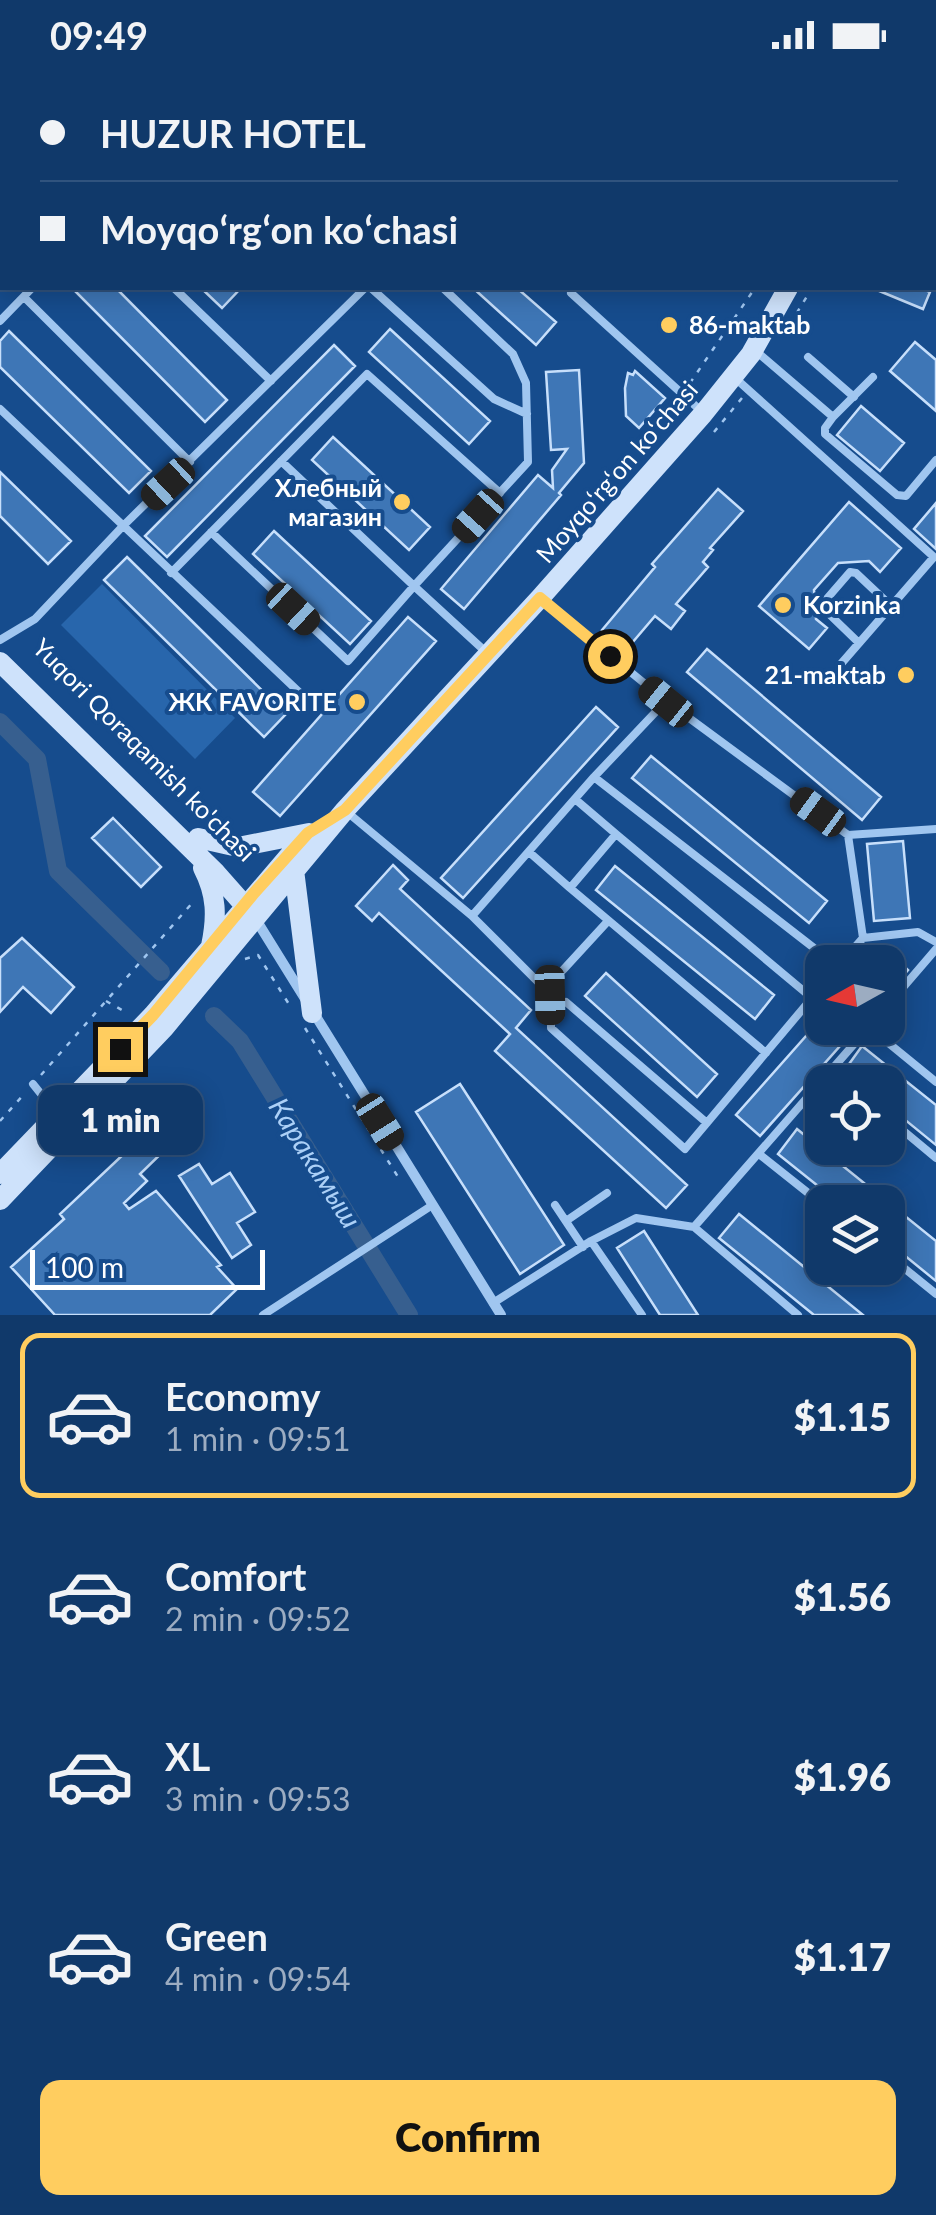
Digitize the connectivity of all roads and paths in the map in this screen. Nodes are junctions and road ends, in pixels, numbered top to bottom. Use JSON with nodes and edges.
{"nodes":[{"id":1,"x":30,"y":290,"type":"edge"},
{"id":2,"x":176,"y":290,"type":"edge"},
{"id":3,"x":366,"y":290,"type":"edge"},
{"id":4,"x":370,"y":290,"type":"edge"},
{"id":5,"x":445,"y":290,"type":"edge"},
{"id":6,"x":754,"y":290,"type":"edge"},
{"id":7,"x":787,"y":290,"type":"edge"},
{"id":8,"x":570,"y":293,"type":"dead end"},
{"id":9,"x":24,"y":297,"type":"junction"},
{"id":10,"x":0,"y":321,"type":"edge"},
{"id":11,"x":754,"y":349,"type":"junction"},
{"id":12,"x":808,"y":357,"type":"dead end"},
{"id":13,"x":734,"y":377,"type":"junction"},
{"id":14,"x":873,"y":377,"type":"dead end"},
{"id":15,"x":270,"y":380,"type":"junction"},
{"id":16,"x":683,"y":392,"type":"junction"},
{"id":17,"x":854,"y":397,"type":"junction"},
{"id":18,"x":0,"y":409,"type":"edge"},
{"id":19,"x":526,"y":414,"type":"junction"},
{"id":20,"x":703,"y":414,"type":"junction"},
{"id":21,"x":833,"y":417,"type":"junction"},
{"id":22,"x":936,"y":460,"type":"edge"},
{"id":23,"x":280,"y":461,"type":"junction"},
{"id":24,"x":190,"y":462,"type":"junction"},
{"id":25,"x":500,"y":493,"type":"junction"},
{"id":26,"x":122,"y":526,"type":"junction"},
{"id":27,"x":210,"y":532,"type":"junction"},
{"id":28,"x":171,"y":572,"type":"junction"},
{"id":29,"x":414,"y":586,"type":"junction"},
{"id":30,"x":540,"y":598,"type":"junction"},
{"id":31,"x":890,"y":605,"type":"junction"},
{"id":32,"x":0,"y":641,"type":"edge"},
{"id":33,"x":860,"y":643,"type":"junction"},
{"id":34,"x":488,"y":654,"type":"junction"},
{"id":35,"x":0,"y":662,"type":"edge"},
{"id":36,"x":840,"y":665,"type":"dead end"},
{"id":37,"x":300,"y":694,"type":"dead end"},
{"id":38,"x":666,"y":702,"type":"junction"},
{"id":39,"x":594,"y":776,"type":"junction"},
{"id":40,"x":574,"y":799,"type":"junction"},
{"id":41,"x":345,"y":810,"type":"junction"},
{"id":42,"x":936,"y":829,"type":"edge"},
{"id":43,"x":308,"y":833,"type":"junction"},
{"id":44,"x":616,"y":834,"type":"junction"},
{"id":45,"x":848,"y":835,"type":"junction"},
{"id":46,"x":193,"y":842,"type":"junction"},
{"id":47,"x":529,"y":852,"type":"junction"},
{"id":48,"x":294,"y":870,"type":"junction"},
{"id":49,"x":570,"y":888,"type":"junction"},
{"id":50,"x":194,"y":902,"type":"dead end"},
{"id":51,"x":250,"y":905,"type":"junction"},
{"id":52,"x":472,"y":916,"type":"junction"},
{"id":53,"x":608,"y":921,"type":"junction"},
{"id":54,"x":863,"y":938,"type":"junction"},
{"id":55,"x":810,"y":945,"type":"edge"},
{"id":56,"x":857,"y":945,"type":"edge"},
{"id":57,"x":936,"y":946,"type":"edge"},
{"id":58,"x":210,"y":957,"type":"junction"},
{"id":59,"x":242,"y":960,"type":"dead end"},
{"id":60,"x":563,"y":970,"type":"dead end"},
{"id":61,"x":905,"y":984,"type":"edge"},
{"id":62,"x":805,"y":992,"type":"edge"},
{"id":63,"x":106,"y":1001,"type":"junction"},
{"id":64,"x":566,"y":1002,"type":"dead end"},
{"id":65,"x":805,"y":1006,"type":"edge"},
{"id":66,"x":312,"y":1014,"type":"junction"},
{"id":67,"x":132,"y":1015,"type":"dead end"},
{"id":68,"x":159,"y":1021,"type":"junction"},
{"id":69,"x":854,"y":1045,"type":"edge"},
{"id":70,"x":890,"y":1045,"type":"edge"},
{"id":71,"x":766,"y":1053,"type":"junction"},
{"id":72,"x":836,"y":1065,"type":"edge"},
{"id":73,"x":936,"y":1082,"type":"edge"},
{"id":74,"x":33,"y":1084,"type":"junction"},
{"id":75,"x":805,"y":1101,"type":"edge"},
{"id":76,"x":57,"y":1114,"type":"junction"},
{"id":77,"x":0,"y":1121,"type":"edge"},
{"id":78,"x":707,"y":1123,"type":"junction"},
{"id":79,"x":905,"y":1132,"type":"edge"},
{"id":80,"x":760,"y":1154,"type":"junction"},
{"id":81,"x":936,"y":1158,"type":"edge"},
{"id":82,"x":0,"y":1174,"type":"edge"},
{"id":83,"x":400,"y":1180,"type":"dead end"},
{"id":84,"x":805,"y":1190,"type":"edge"},
{"id":85,"x":607,"y":1193,"type":"dead end"},
{"id":86,"x":0,"y":1200,"type":"edge"},
{"id":87,"x":555,"y":1205,"type":"dead end"},
{"id":88,"x":431,"y":1206,"type":"junction"},
{"id":89,"x":566,"y":1220,"type":"junction"},
{"id":90,"x":694,"y":1227,"type":"junction"},
{"id":91,"x":587,"y":1244,"type":"junction"},
{"id":92,"x":905,"y":1269,"type":"edge"},
{"id":93,"x":936,"y":1294,"type":"edge"},
{"id":94,"x":493,"y":1303,"type":"junction"},
{"id":95,"x":264,"y":1315,"type":"edge"},
{"id":96,"x":501,"y":1315,"type":"edge"},
{"id":97,"x":642,"y":1315,"type":"edge"},
{"id":98,"x":798,"y":1315,"type":"edge"}],
"edges":[{"from":1,"to":9,"type":"lane"},
{"from":2,"to":15,"type":"lane"},
{"from":3,"to":15,"type":"lane"},
{"from":4,"to":19,"type":"lane"},
{"from":5,"to":19,"type":"lane"},
{"from":6,"to":16,"type":"path"},
{"from":7,"to":11,"type":"main road","name":"Moyqoʻrgʻon koʻchasi"},
{"from":8,"to":16,"type":"lane"},
{"from":9,"to":10,"type":"lane"},
{"from":9,"to":24,"type":"lane"},
{"from":11,"to":13,"type":"main road","name":"Moyqoʻrgʻon koʻchasi"},
{"from":11,"to":21,"type":"lane"},
{"from":12,"to":17,"type":"lane"},
{"from":13,"to":20,"type":"main road","name":"Moyqoʻrgʻon koʻchasi"},
{"from":13,"to":31,"type":"lane"},
{"from":14,"to":17,"type":"lane"},
{"from":15,"to":24,"type":"lane"},
{"from":16,"to":20,"type":"lane"},
{"from":17,"to":21,"type":"lane"},
{"from":18,"to":26,"type":"lane"},
{"from":19,"to":25,"type":"lane"},
{"from":20,"to":30,"type":"main road","name":"Moyqoʻrgʻon koʻchasi"},
{"from":21,"to":22,"type":"lane"},
{"from":23,"to":25,"type":"lane"},
{"from":23,"to":27,"type":"lane"},
{"from":23,"to":29,"type":"lane"},
{"from":24,"to":26,"type":"lane"},
{"from":25,"to":29,"type":"lane"},
{"from":26,"to":28,"type":"lane"},
{"from":26,"to":32,"type":"lane"},
{"from":27,"to":28,"type":"lane"},
{"from":27,"to":29,"type":"lane"},
{"from":28,"to":37,"type":"lane"},
{"from":29,"to":34,"type":"lane"},
{"from":30,"to":34,"type":"main road","name":"Moyqoʻrgʻon koʻchasi"},
{"from":30,"to":38,"type":"lane"},
{"from":31,"to":33,"type":"lane"},
{"from":31,"to":33,"type":"lane"},
{"from":32,"to":46,"type":"main road","name":"Yuqori Qoraqamish ko'chasi"},
{"from":33,"to":36,"type":"lane"},
{"from":34,"to":41,"type":"main road","name":"Moyqoʻrgʻon koʻchasi"},
{"from":35,"to":46,"type":"main road","name":"Yuqori Qoraqamish ko'chasi"},
{"from":38,"to":39,"type":"lane"},
{"from":38,"to":45,"type":"lane"},
{"from":39,"to":40,"type":"lane"},
{"from":39,"to":55,"type":"lane"},
{"from":40,"to":44,"type":"lane"},
{"from":40,"to":47,"type":"lane"},
{"from":41,"to":43,"type":"main road"},
{"from":41,"to":48,"type":"main road"},
{"from":41,"to":52,"type":"lane"},
{"from":42,"to":45,"type":"lane"},
{"from":43,"to":46,"type":"main road"},
{"from":43,"to":51,"type":"main road"},
{"from":44,"to":49,"type":"lane"},
{"from":44,"to":62,"type":"lane"},
{"from":45,"to":54,"type":"lane"},
{"from":46,"to":51,"type":"main road","name":"Yuqori Qoraqamish ko'chasi"},
{"from":46,"to":58,"type":"main road"},
{"from":47,"to":49,"type":"lane"},
{"from":47,"to":52,"type":"lane"},
{"from":48,"to":51,"type":"main road"},
{"from":48,"to":66,"type":"main road"},
{"from":49,"to":53,"type":"lane"},
{"from":50,"to":63,"type":"path"},
{"from":51,"to":58,"type":"main road"},
{"from":51,"to":66,"type":"street","name":"Yuqori Qoraqamish ko'chasi"},
{"from":52,"to":78,"type":"lane"},
{"from":53,"to":60,"type":"lane"},
{"from":53,"to":71,"type":"lane"},
{"from":54,"to":56,"type":"lane"},
{"from":54,"to":57,"type":"lane"},
{"from":57,"to":61,"type":"lane"},
{"from":58,"to":68,"type":"main road"},
{"from":59,"to":83,"type":"path"},
{"from":63,"to":67,"type":"path"},
{"from":63,"to":74,"type":"path"},
{"from":64,"to":78,"type":"lane"},
{"from":65,"to":71,"type":"lane"},
{"from":66,"to":88,"type":"street","name":"Yuqori Qoraqamish ko'chasi"},
{"from":68,"to":76,"type":"main road"},
{"from":68,"to":86,"type":"main road"},
{"from":69,"to":72,"type":"lane"},
{"from":70,"to":73,"type":"lane"},
{"from":71,"to":78,"type":"lane"},
{"from":74,"to":76,"type":"lane"},
{"from":74,"to":77,"type":"path"},
{"from":75,"to":80,"type":"lane"},
{"from":76,"to":82,"type":"main road"},
{"from":79,"to":81,"type":"lane"},
{"from":80,"to":84,"type":"lane"},
{"from":80,"to":90,"type":"lane"},
{"from":85,"to":89,"type":"lane"},
{"from":87,"to":89,"type":"lane"},
{"from":88,"to":94,"type":"street","name":"Yuqori Qoraqamish ko'chasi"},
{"from":88,"to":95,"type":"lane"},
{"from":89,"to":91,"type":"lane"},
{"from":90,"to":91,"type":"lane"},
{"from":90,"to":98,"type":"lane"},
{"from":91,"to":94,"type":"lane"},
{"from":91,"to":97,"type":"lane"},
{"from":92,"to":93,"type":"lane"},
{"from":94,"to":96,"type":"street","name":"Yuqori Qoraqamish ko'chasi"}]}
